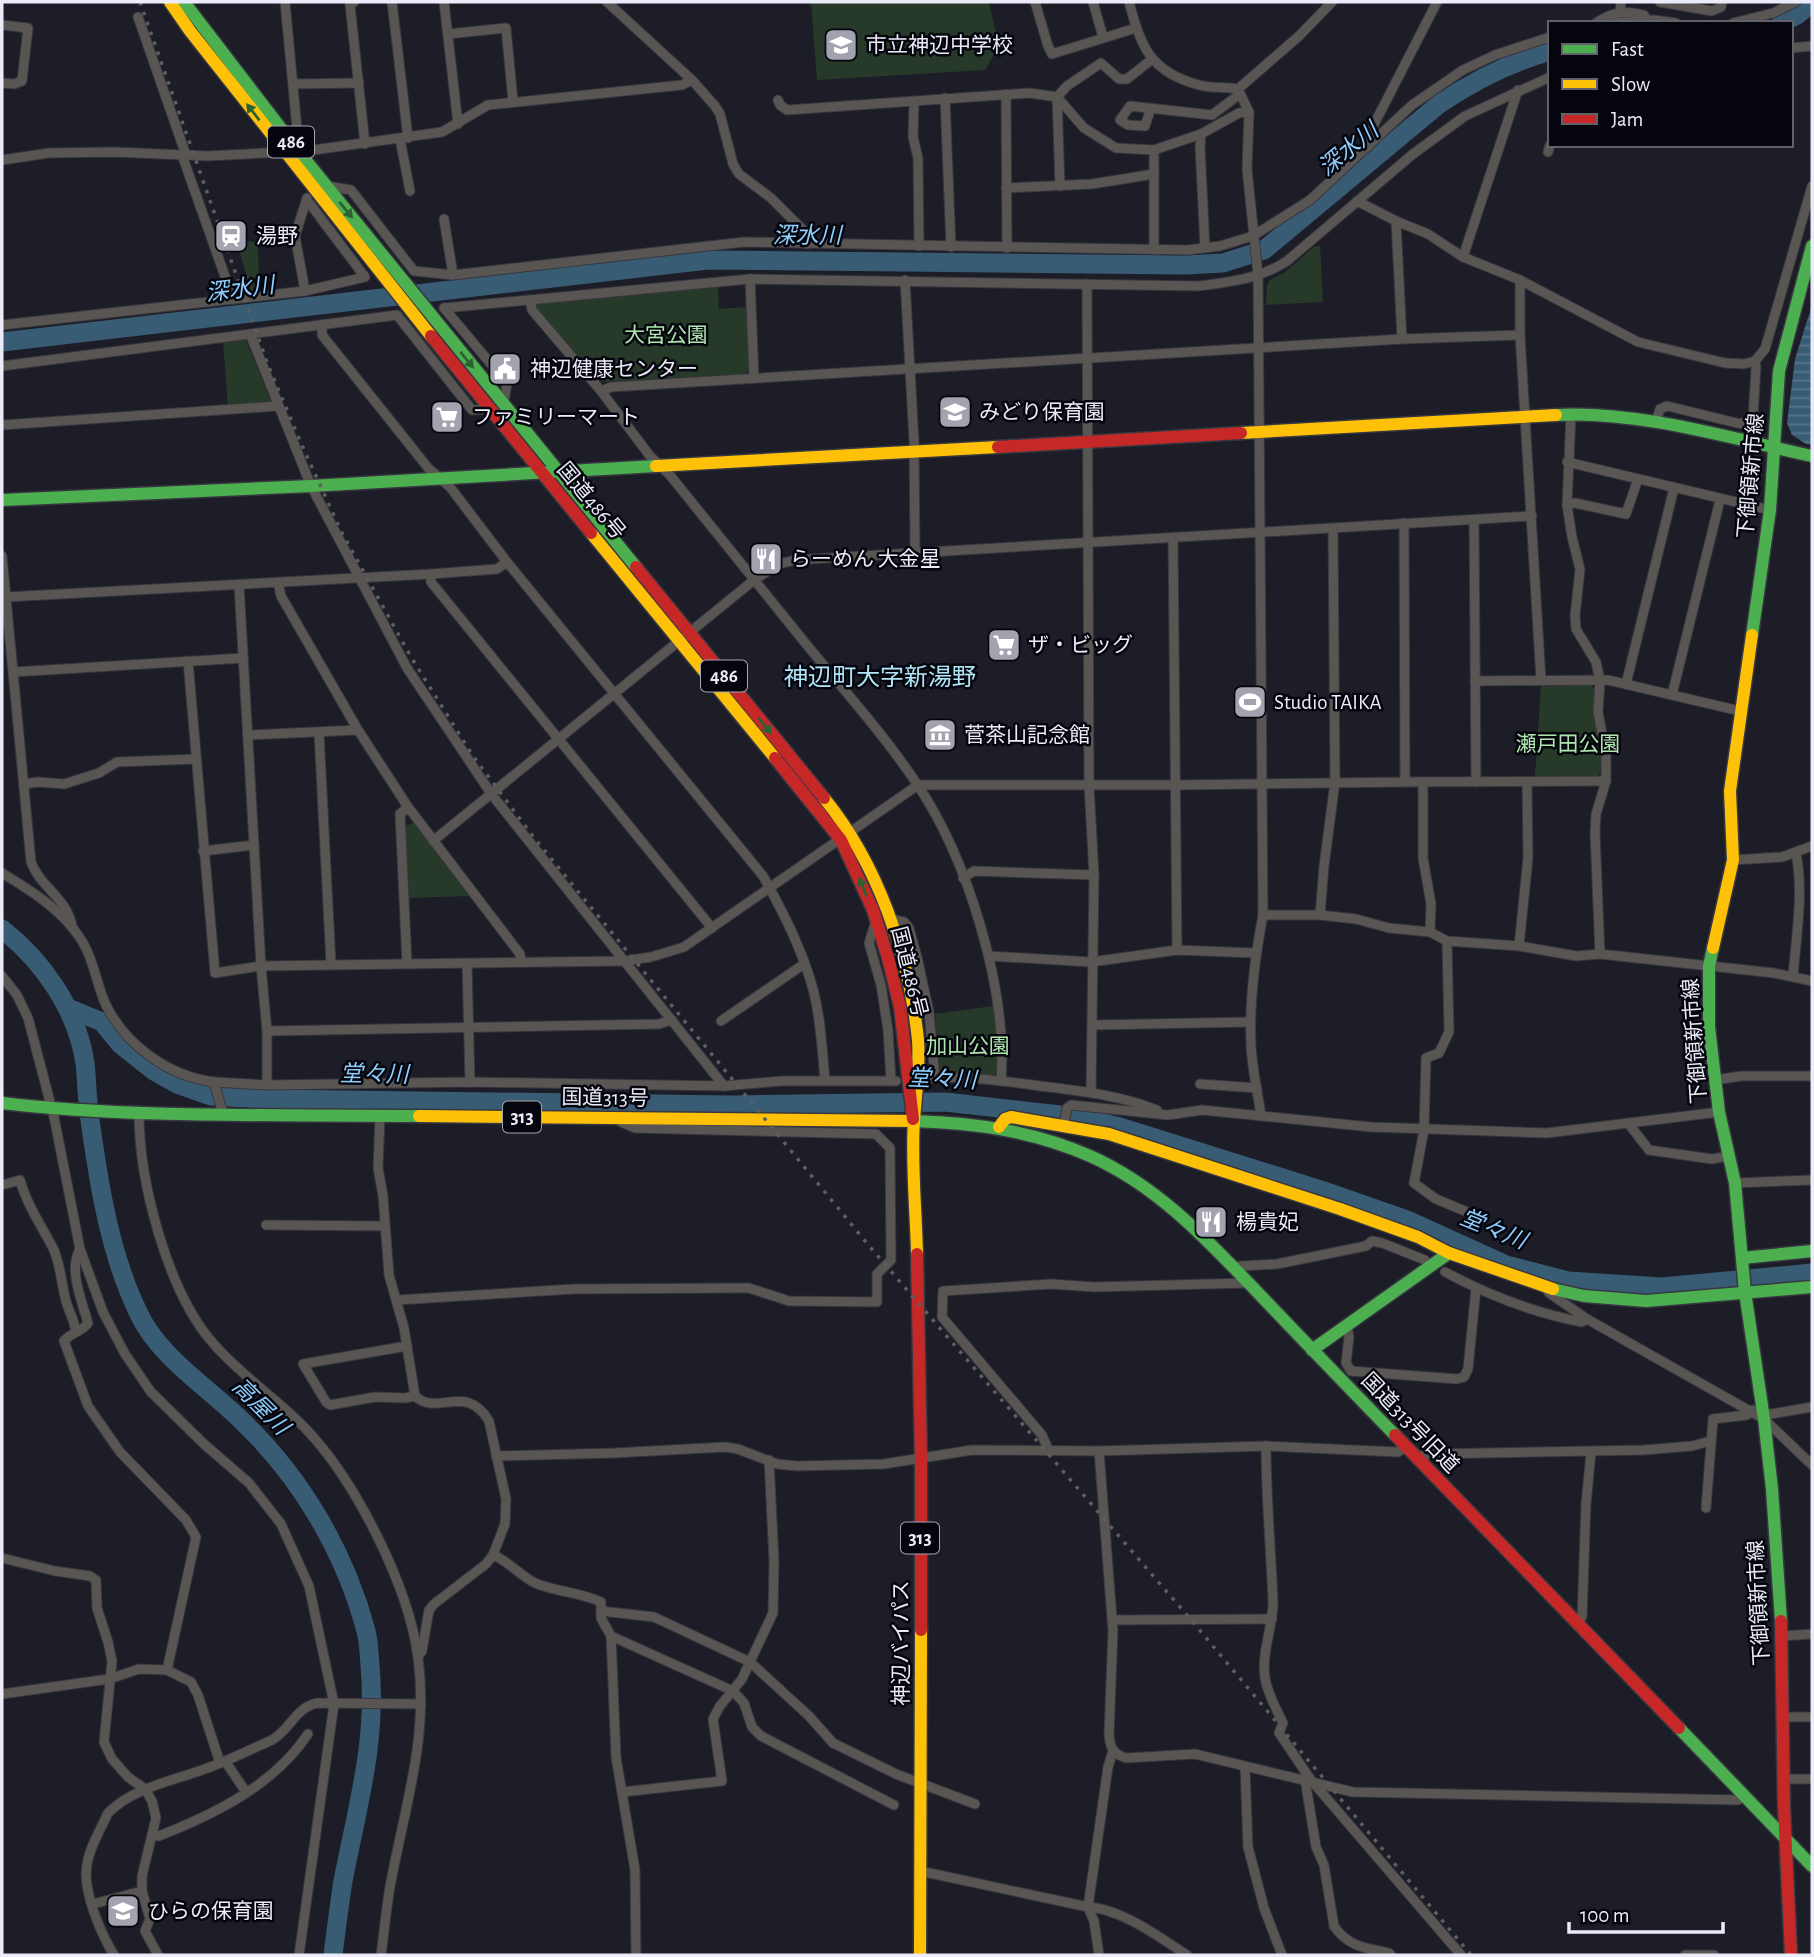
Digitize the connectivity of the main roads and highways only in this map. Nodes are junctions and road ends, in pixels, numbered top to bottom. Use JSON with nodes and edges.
{"nodes":[{"id":1,"x":170,"y":2,"type":"edge"},
{"id":2,"x":184,"y":2,"type":"edge"},
{"id":3,"x":1812,"y":246,"type":"edge"},
{"id":4,"x":497,"y":407,"type":"junction"},
{"id":5,"x":1775,"y":447,"type":"junction"},
{"id":6,"x":1812,"y":456,"type":"edge"},
{"id":7,"x":557,"y":472,"type":"junction"},
{"id":8,"x":543,"y":473,"type":"junction"},
{"id":9,"x":2,"y":500,"type":"edge"},
{"id":10,"x":685,"y":637,"type":"junction"},
{"id":11,"x":845,"y":836,"type":"junction"},
{"id":12,"x":2,"y":1103,"type":"edge"},
{"id":13,"x":913,"y":1106,"type":"junction"},
{"id":14,"x":999,"y":1127,"type":"junction"},
{"id":15,"x":1812,"y":1251,"type":"edge"},
{"id":16,"x":1449,"y":1253,"type":"junction"},
{"id":17,"x":1741,"y":1258,"type":"junction"},
{"id":18,"x":1745,"y":1284,"type":"junction"},
{"id":19,"x":1812,"y":1287,"type":"edge"},
{"id":20,"x":1312,"y":1350,"type":"junction"},
{"id":21,"x":1785,"y":1839,"type":"junction"},
{"id":22,"x":1812,"y":1866,"type":"edge"},
{"id":23,"x":920,"y":1955,"type":"edge"},
{"id":24,"x":1791,"y":1955,"type":"edge"}],
"edges":[{"from":4,"to":1,"type":"main road","name":"国道486号","number":"486","one_way":true},
{"from":2,"to":4,"type":"main road","name":"国道486号","number":"486","one_way":true},
{"from":3,"to":5,"type":"main road","name":"下御領新市線"},
{"from":4,"to":7,"type":"main road","name":"国道486号","number":"486"},
{"from":4,"to":8,"type":"main road","name":"国道486号","number":"486"},
{"from":5,"to":6,"type":"main road"},
{"from":5,"to":7,"type":"main road"},
{"from":5,"to":17,"type":"main road","name":"下御領新市線"},
{"from":7,"to":8,"type":"main road"},
{"from":7,"to":10,"type":"main road","name":"国道486号","number":"486"},
{"from":8,"to":9,"type":"main road"},
{"from":8,"to":10,"type":"main road","name":"国道486号","number":"486"},
{"from":10,"to":11,"type":"main road","name":"国道486号","number":"486"},
{"from":13,"to":11,"type":"main road","name":"国道486号","number":"486","one_way":true},
{"from":11,"to":13,"type":"main road","name":"国道486号","number":"486"},
{"from":12,"to":13,"type":"main road","name":"国道313号","number":"313"},
{"from":13,"to":14,"type":"main road","name":"国道313号旧道"},
{"from":13,"to":23,"type":"main road","name":"神辺バイパス","number":"313"},
{"from":14,"to":16,"type":"main road"},
{"from":14,"to":20,"type":"main road","name":"国道313号旧道"},
{"from":15,"to":17,"type":"main road"},
{"from":16,"to":18,"type":"main road"},
{"from":16,"to":20,"type":"main road"},
{"from":17,"to":18,"type":"main road","name":"下御領新市線"},
{"from":18,"to":19,"type":"main road"},
{"from":18,"to":21,"type":"main road","name":"下御領新市線"},
{"from":20,"to":21,"type":"main road","name":"国道313号旧道"},
{"from":21,"to":22,"type":"main road","name":"国道313号旧道"},
{"from":21,"to":24,"type":"main road","name":"下御領新市線"}]}
